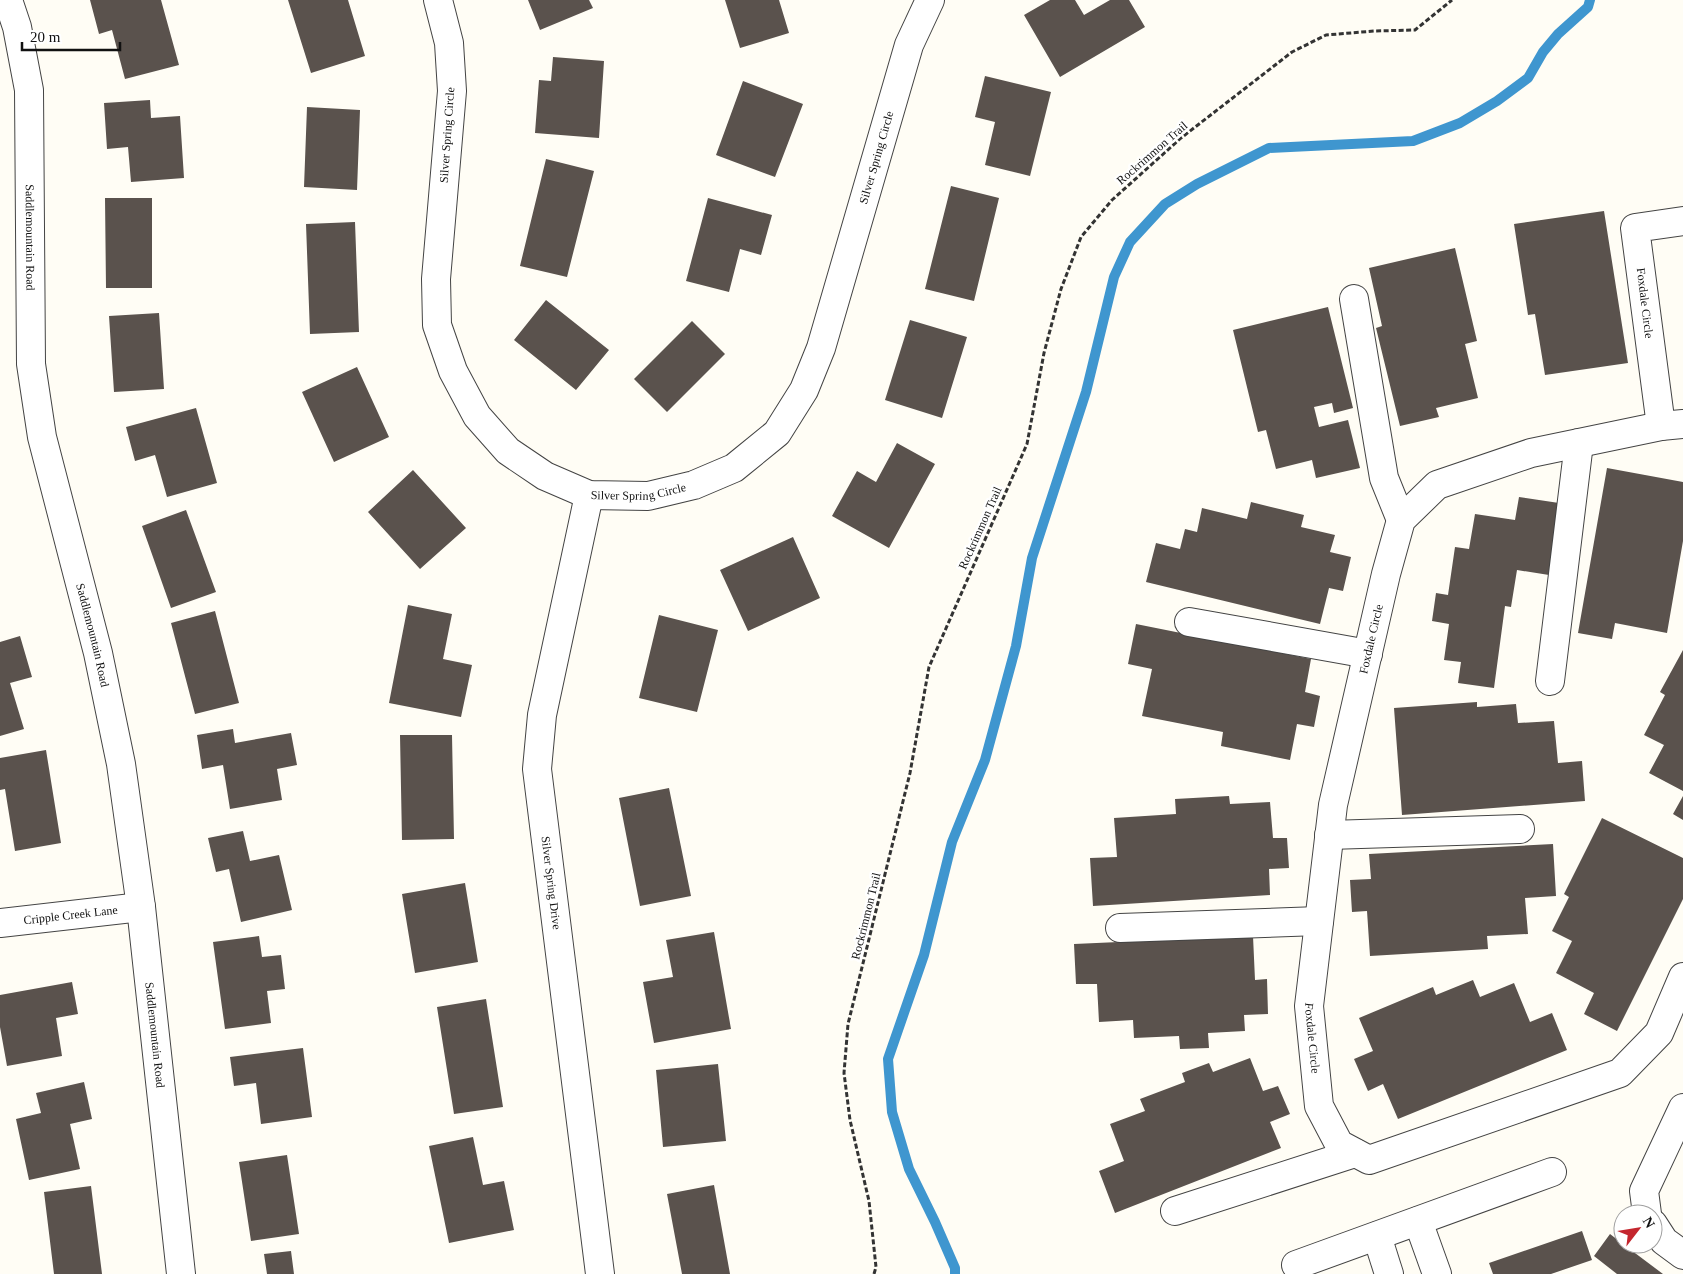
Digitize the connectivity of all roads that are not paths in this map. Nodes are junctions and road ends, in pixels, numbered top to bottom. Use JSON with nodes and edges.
{"nodes":[{"id":1,"x":8,"y":0,"type":"edge"},
{"id":2,"x":438,"y":0,"type":"edge"},
{"id":3,"x":927,"y":1,"type":"edge"},
{"id":4,"x":1683,"y":221,"type":"edge"},
{"id":5,"x":1354,"y":299,"type":"dead end"},
{"id":6,"x":1672,"y":425,"type":"edge"},
{"id":7,"x":1579,"y":443,"type":"junction"},
{"id":8,"x":589,"y":495,"type":"junction"},
{"id":9,"x":1401,"y":520,"type":"junction"},
{"id":10,"x":1189,"y":622,"type":"dead end"},
{"id":11,"x":1368,"y":654,"type":"junction"},
{"id":12,"x":1550,"y":681,"type":"dead end"},
{"id":13,"x":1520,"y":829,"type":"dead end"},
{"id":14,"x":1329,"y":835,"type":"junction"},
{"id":15,"x":141,"y":907,"type":"junction"},
{"id":16,"x":1319,"y":921,"type":"junction"},
{"id":17,"x":0,"y":923,"type":"edge"},
{"id":18,"x":1120,"y":928,"type":"dead end"},
{"id":19,"x":1683,"y":977,"type":"edge"},
{"id":20,"x":1683,"y":1108,"type":"edge"},
{"id":21,"x":1354,"y":1153,"type":"junction"},
{"id":22,"x":1552,"y":1172,"type":"dead end"},
{"id":23,"x":1646,"y":1204,"type":"edge"},
{"id":24,"x":1175,"y":1211,"type":"dead end"},
{"id":25,"x":1418,"y":1221,"type":"junction"},
{"id":26,"x":1378,"y":1236,"type":"junction"},
{"id":27,"x":1663,"y":1239,"type":"edge"},
{"id":28,"x":1683,"y":1255,"type":"edge"},
{"id":29,"x":1296,"y":1265,"type":"dead end"},
{"id":30,"x":181,"y":1274,"type":"edge"},
{"id":31,"x":600,"y":1274,"type":"edge"},
{"id":32,"x":1389,"y":1274,"type":"edge"},
{"id":33,"x":1437,"y":1274,"type":"edge"}],
"edges":[{"from":1,"to":15,"type":"street","name":"Saddlemountain Road"},
{"from":2,"to":8,"type":"street","name":"Silver Spring Circle"},
{"from":3,"to":8,"type":"street","name":"Silver Spring Circle"},
{"from":4,"to":6,"type":"street","name":"Foxdale Circle"},
{"from":5,"to":9,"type":"street"},
{"from":6,"to":7,"type":"street","name":"Foxdale Circle"},
{"from":7,"to":9,"type":"street","name":"Foxdale Circle"},
{"from":7,"to":12,"type":"street"},
{"from":8,"to":31,"type":"street","name":"Silver Spring Drive"},
{"from":9,"to":11,"type":"street","name":"Foxdale Circle"},
{"from":10,"to":11,"type":"street"},
{"from":11,"to":14,"type":"street","name":"Foxdale Circle"},
{"from":13,"to":14,"type":"street"},
{"from":14,"to":16,"type":"street","name":"Foxdale Circle"},
{"from":15,"to":17,"type":"street","name":"Cripple Creek Lane"},
{"from":15,"to":30,"type":"street","name":"Saddlemountain Road"},
{"from":16,"to":18,"type":"street"},
{"from":16,"to":21,"type":"street","name":"Foxdale Circle"},
{"from":19,"to":21,"type":"street","name":"Foxdale Circle"},
{"from":20,"to":23,"type":"street"},
{"from":21,"to":24,"type":"street"},
{"from":22,"to":25,"type":"street"},
{"from":25,"to":26,"type":"street"},
{"from":25,"to":33,"type":"street"},
{"from":26,"to":29,"type":"street"},
{"from":26,"to":32,"type":"street"},
{"from":27,"to":28,"type":"street"}]}
